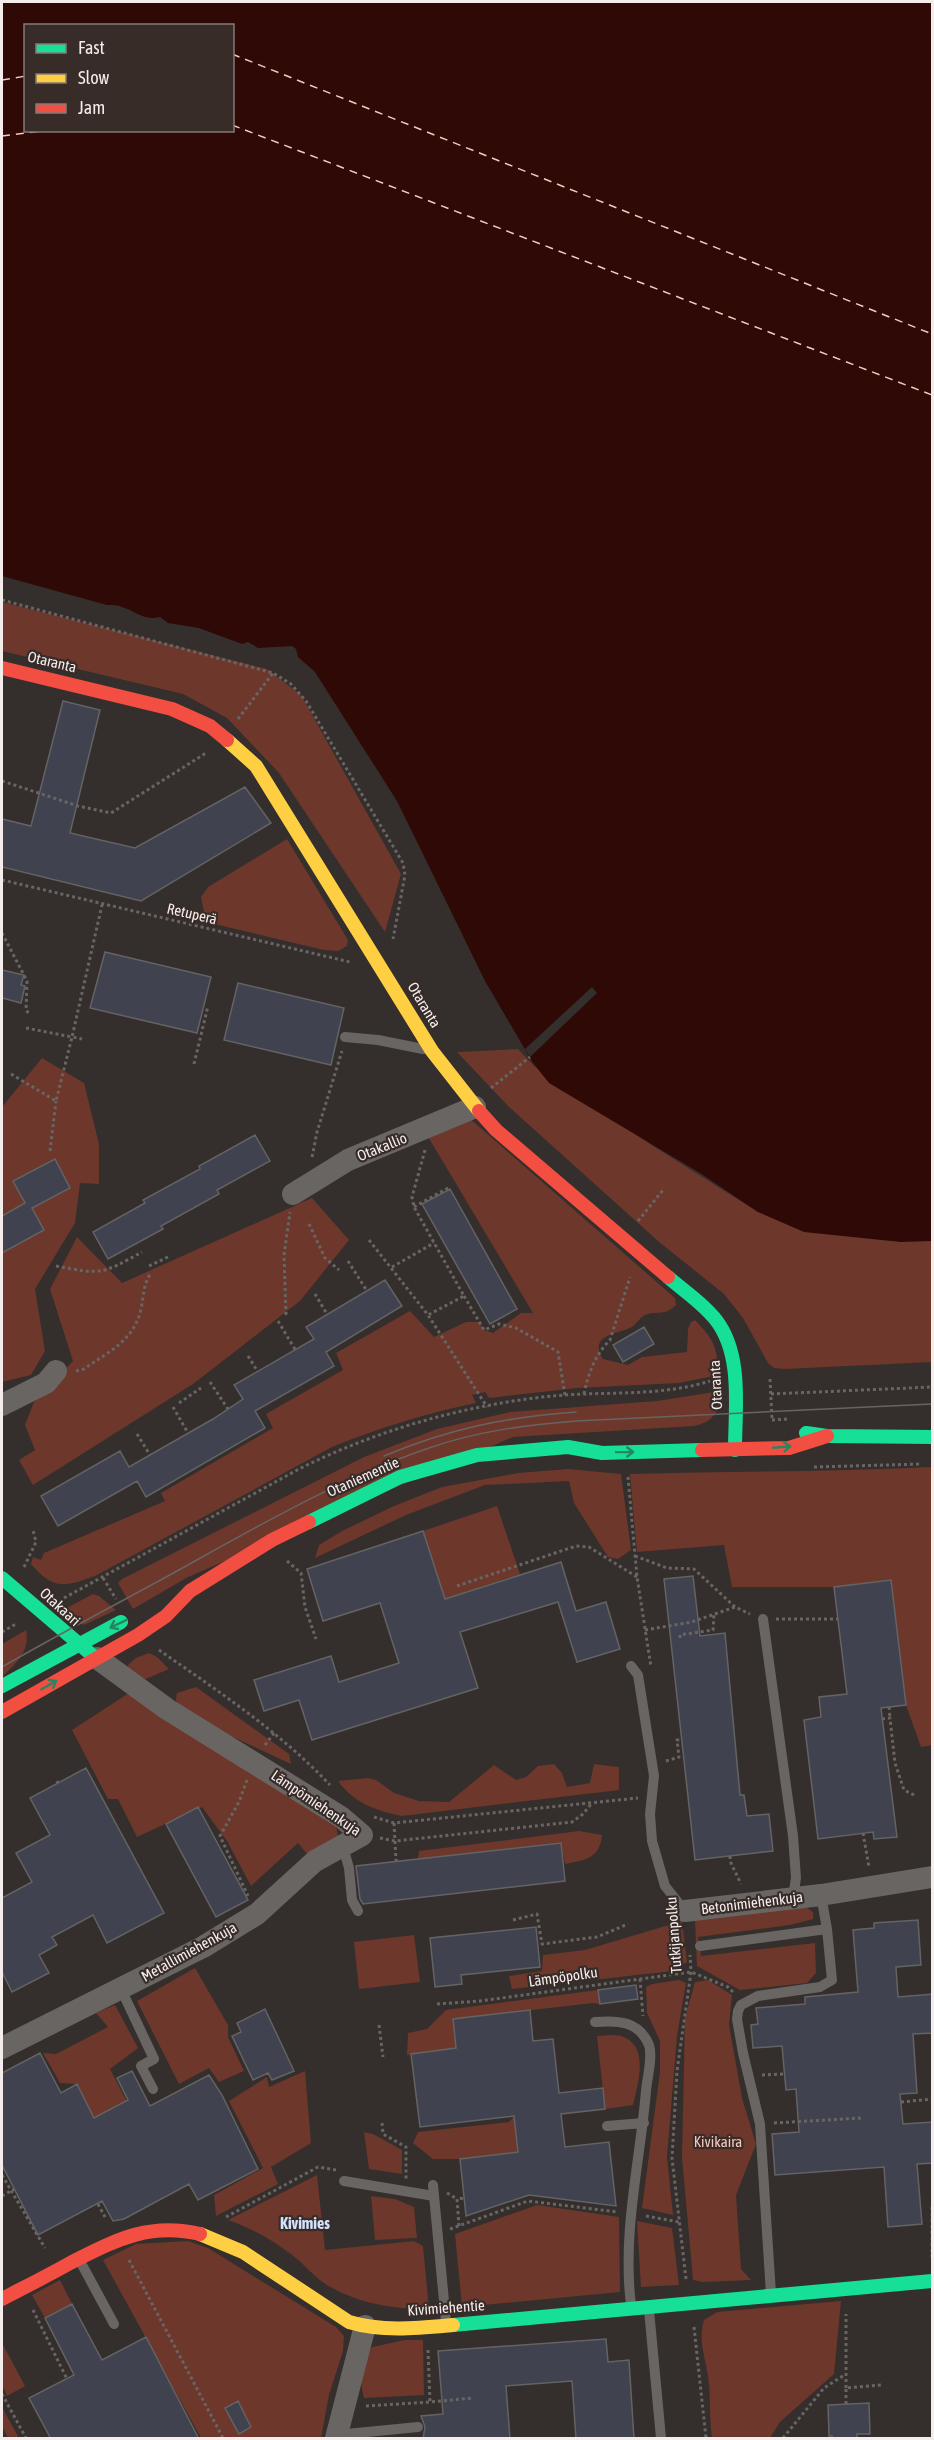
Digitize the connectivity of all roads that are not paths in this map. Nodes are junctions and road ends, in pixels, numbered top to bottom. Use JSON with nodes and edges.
{"nodes":[{"id":1,"x":2,"y":668,"type":"edge"},
{"id":2,"x":345,"y":1037,"type":"dead end"},
{"id":3,"x":432,"y":1051,"type":"junction"},
{"id":4,"x":475,"y":1107,"type":"junction"},
{"id":5,"x":293,"y":1194,"type":"road end"},
{"id":6,"x":56,"y":1371,"type":"road end"},
{"id":7,"x":2,"y":1405,"type":"edge"},
{"id":8,"x":933,"y":1425,"type":"edge"},
{"id":9,"x":754,"y":1431,"type":"dead end"},
{"id":10,"x":729,"y":1432,"type":"junction"},
{"id":11,"x":797,"y":1432,"type":"dead end"},
{"id":12,"x":875,"y":1435,"type":"junction"},
{"id":13,"x":594,"y":1436,"type":"dead end"},
{"id":14,"x":827,"y":1436,"type":"junction"},
{"id":15,"x":933,"y":1437,"type":"edge"},
{"id":16,"x":568,"y":1447,"type":"junction"},
{"id":17,"x":735,"y":1450,"type":"junction"},
{"id":18,"x":2,"y":1578,"type":"edge"},
{"id":19,"x":190,"y":1591,"type":"junction"},
{"id":20,"x":167,"y":1599,"type":"dead end"},
{"id":21,"x":138,"y":1613,"type":"dead end"},
{"id":22,"x":763,"y":1619,"type":"road end"},
{"id":23,"x":77,"y":1644,"type":"junction"},
{"id":24,"x":97,"y":1658,"type":"junction"},
{"id":25,"x":631,"y":1666,"type":"dead end"},
{"id":26,"x":2,"y":1686,"type":"edge"},
{"id":27,"x":2,"y":1712,"type":"edge"},
{"id":28,"x":353,"y":1841,"type":"junction"},
{"id":29,"x":933,"y":1877,"type":"edge"},
{"id":30,"x":821,"y":1894,"type":"junction"},
{"id":31,"x":793,"y":1898,"type":"junction"},
{"id":32,"x":358,"y":1911,"type":"dead end"},
{"id":33,"x":685,"y":1911,"type":"joint"},
{"id":34,"x":827,"y":1929,"type":"junction"},
{"id":35,"x":695,"y":1948,"type":"road end"},
{"id":36,"x":121,"y":1989,"type":"junction"},
{"id":37,"x":595,"y":2022,"type":"dead end"},
{"id":38,"x":2,"y":2048,"type":"edge"},
{"id":39,"x":153,"y":2089,"type":"dead end"},
{"id":40,"x":644,"y":2123,"type":"junction"},
{"id":41,"x":607,"y":2126,"type":"dead end"},
{"id":42,"x":344,"y":2181,"type":"dead end"},
{"id":43,"x":79,"y":2258,"type":"junction"},
{"id":44,"x":933,"y":2281,"type":"edge"},
{"id":45,"x":771,"y":2294,"type":"junction"},
{"id":46,"x":2,"y":2299,"type":"edge"},
{"id":47,"x":648,"y":2307,"type":"junction"},
{"id":48,"x":631,"y":2308,"type":"junction"},
{"id":49,"x":114,"y":2324,"type":"dead end"},
{"id":50,"x":446,"y":2325,"type":"junction"},
{"id":51,"x":365,"y":2326,"type":"junction"},
{"id":52,"x":418,"y":2427,"type":"dead end"},
{"id":53,"x":367,"y":2435,"type":"edge"},
{"id":54,"x":336,"y":2437,"type":"edge"},
{"id":55,"x":662,"y":2439,"type":"edge"}],
"edges":[{"from":1,"to":3,"type":"street","name":"Otaranta"},
{"from":2,"to":3,"type":"lane"},
{"from":3,"to":4,"type":"street","name":"Otaranta"},
{"from":4,"to":5,"type":"street","name":"Otakallio"},
{"from":4,"to":10,"type":"street","name":"Otaranta"},
{"from":6,"to":7,"type":"street"},
{"from":8,"to":12,"type":"street","name":"Otaniementie"},
{"from":9,"to":10,"type":"street"},
{"from":10,"to":17,"type":"street","name":"Otaranta"},
{"from":11,"to":14,"type":"street","name":"Otaniementie"},
{"from":12,"to":14,"type":"street","name":"Otaniementie"},
{"from":12,"to":15,"type":"street","name":"Otaniementie"},
{"from":13,"to":16,"type":"street","name":"Otaniementie"},
{"from":17,"to":14,"type":"street","name":"Otaniementie","one_way":true},
{"from":16,"to":17,"type":"street","name":"Otaniementie","one_way":true},
{"from":16,"to":19,"type":"street","name":"Otaniementie"},
{"from":18,"to":23,"type":"street","name":"Otakaari"},
{"from":19,"to":20,"type":"street","name":"Otaniementie"},
{"from":19,"to":24,"type":"street","name":"Otaniementie"},
{"from":21,"to":23,"type":"street","one_way":true},
{"from":22,"to":31,"type":"lane"},
{"from":23,"to":24,"type":"street","name":"Otakaari"},
{"from":23,"to":26,"type":"street"},
{"from":27,"to":24,"type":"street","name":"Otaniementie","one_way":true},
{"from":24,"to":28,"type":"street","name":"Lämpömiehenkuja"},
{"from":25,"to":33,"type":"lane","name":"Betonimiehenkuja"},
{"from":28,"to":32,"type":"lane"},
{"from":28,"to":36,"type":"street","name":"Metallimiehenkuja"},
{"from":29,"to":30,"type":"street","name":"Betonimiehenkuja"},
{"from":30,"to":31,"type":"street","name":"Betonimiehenkuja"},
{"from":30,"to":34,"type":"lane"},
{"from":31,"to":33,"type":"street","name":"Betonimiehenkuja"},
{"from":34,"to":35,"type":"lane"},
{"from":34,"to":45,"type":"lane"},
{"from":36,"to":38,"type":"street","name":"Metallimiehenkuja"},
{"from":36,"to":39,"type":"lane"},
{"from":37,"to":40,"type":"lane"},
{"from":40,"to":41,"type":"lane"},
{"from":40,"to":48,"type":"lane"},
{"from":42,"to":50,"type":"lane"},
{"from":43,"to":46,"type":"street","name":"Kivimiehentie"},
{"from":43,"to":49,"type":"lane"},
{"from":43,"to":51,"type":"street","name":"Kivimiehentie"},
{"from":44,"to":45,"type":"street","name":"Kivimiehentie"},
{"from":45,"to":47,"type":"street","name":"Kivimiehentie"},
{"from":47,"to":48,"type":"street","name":"Kivimiehentie"},
{"from":47,"to":55,"type":"lane"},
{"from":48,"to":50,"type":"street","name":"Kivimiehentie"},
{"from":50,"to":51,"type":"street","name":"Kivimiehentie"},
{"from":51,"to":54,"type":"street"},
{"from":52,"to":53,"type":"lane"},
{"from":53,"to":54,"type":"lane"}]}
